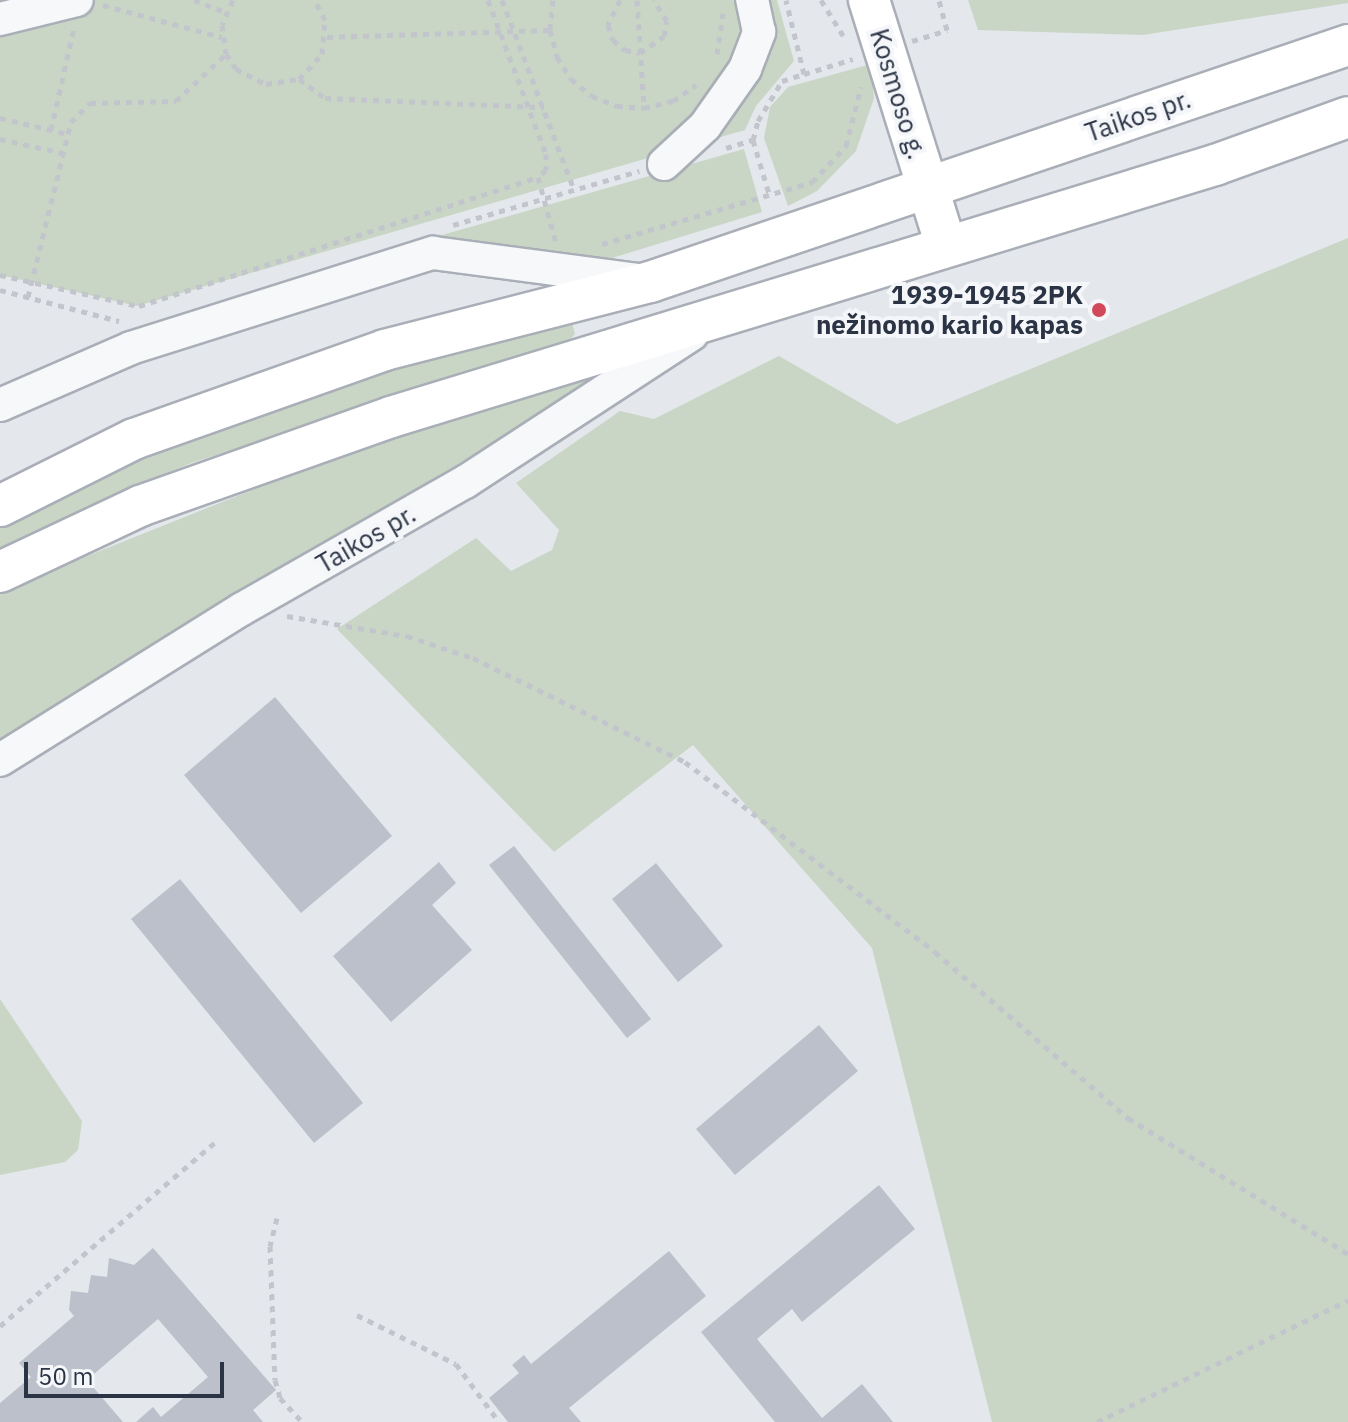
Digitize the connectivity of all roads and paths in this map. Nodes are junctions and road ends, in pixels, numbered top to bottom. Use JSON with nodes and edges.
{"nodes":[{"id":1,"x":194,"y":0,"type":"edge"},
{"id":2,"x":233,"y":0,"type":"edge"},
{"id":3,"x":488,"y":0,"type":"edge"},
{"id":4,"x":502,"y":0,"type":"edge"},
{"id":5,"x":553,"y":0,"type":"edge"},
{"id":6,"x":620,"y":0,"type":"edge"},
{"id":7,"x":637,"y":0,"type":"edge"},
{"id":8,"x":654,"y":0,"type":"edge"},
{"id":9,"x":722,"y":0,"type":"edge"},
{"id":10,"x":752,"y":0,"type":"edge"},
{"id":11,"x":821,"y":0,"type":"edge"},
{"id":12,"x":869,"y":0,"type":"edge"},
{"id":13,"x":318,"y":1,"type":"edge"},
{"id":14,"x":85,"y":6,"type":"edge"},
{"id":15,"x":226,"y":12,"type":"junction"},
{"id":16,"x":0,"y":19,"type":"edge"},
{"id":17,"x":550,"y":30,"type":"junction"},
{"id":18,"x":514,"y":31,"type":"junction"},
{"id":19,"x":502,"y":32,"type":"junction"},
{"id":20,"x":222,"y":37,"type":"junction"},
{"id":21,"x":327,"y":37,"type":"junction"},
{"id":22,"x":847,"y":42,"type":"dead end"},
{"id":23,"x":1348,"y":45,"type":"edge"},
{"id":24,"x":851,"y":50,"type":"dead end"},
{"id":25,"x":640,"y":53,"type":"junction"},
{"id":26,"x":226,"y":54,"type":"junction"},
{"id":27,"x":715,"y":59,"type":"dead end"},
{"id":28,"x":707,"y":72,"type":"dead end"},
{"id":29,"x":299,"y":79,"type":"junction"},
{"id":30,"x":529,"y":106,"type":"junction"},
{"id":31,"x":544,"y":107,"type":"junction"},
{"id":32,"x":644,"y":108,"type":"junction"},
{"id":33,"x":1348,"y":117,"type":"edge"},
{"id":34,"x":0,"y":118,"type":"edge"},
{"id":35,"x":51,"y":130,"type":"junction"},
{"id":36,"x":68,"y":134,"type":"junction"},
{"id":37,"x":0,"y":139,"type":"edge"},
{"id":38,"x":753,"y":140,"type":"dead end"},
{"id":39,"x":63,"y":153,"type":"junction"},
{"id":40,"x":664,"y":164,"type":"dead end"},
{"id":41,"x":538,"y":177,"type":"junction"},
{"id":42,"x":928,"y":188,"type":"junction"},
{"id":43,"x":574,"y":190,"type":"dead end"},
{"id":44,"x":770,"y":197,"type":"junction"},
{"id":45,"x":946,"y":246,"type":"junction"},
{"id":46,"x":588,"y":248,"type":"dead end"},
{"id":47,"x":565,"y":251,"type":"dead end"},
{"id":48,"x":0,"y":275,"type":"edge"},
{"id":49,"x":650,"y":282,"type":"junction"},
{"id":50,"x":32,"y":283,"type":"junction"},
{"id":51,"x":28,"y":297,"type":"dead end"},
{"id":52,"x":727,"y":310,"type":"junction"},
{"id":53,"x":0,"y":405,"type":"edge"},
{"id":54,"x":0,"y":506,"type":"edge"},
{"id":55,"x":0,"y":572,"type":"edge"},
{"id":56,"x":242,"y":609,"type":"junction"},
{"id":57,"x":0,"y":760,"type":"edge"},
{"id":58,"x":214,"y":1143,"type":"dead end"},
{"id":59,"x":277,"y":1218,"type":"dead end"},
{"id":60,"x":1348,"y":1254,"type":"edge"},
{"id":61,"x":1348,"y":1300,"type":"edge"},
{"id":62,"x":357,"y":1315,"type":"dead end"},
{"id":63,"x":0,"y":1326,"type":"edge"},
{"id":64,"x":302,"y":1422,"type":"edge"},
{"id":65,"x":499,"y":1422,"type":"edge"},
{"id":66,"x":1097,"y":1422,"type":"edge"}],
"edges":[{"from":1,"to":15,"type":"path"},
{"from":2,"to":15,"type":"path"},
{"from":3,"to":19,"type":"path"},
{"from":4,"to":18,"type":"path"},
{"from":5,"to":17,"type":"path"},
{"from":6,"to":25,"type":"path"},
{"from":7,"to":25,"type":"path"},
{"from":8,"to":25,"type":"path"},
{"from":9,"to":27,"type":"path"},
{"from":10,"to":40,"type":"street"},
{"from":11,"to":22,"type":"path"},
{"from":12,"to":42,"type":"main road","name":"Kosmoso g."},
{"from":13,"to":21,"type":"path"},
{"from":14,"to":16,"type":"street"},
{"from":14,"to":20,"type":"path"},
{"from":14,"to":35,"type":"path"},
{"from":15,"to":20,"type":"path"},
{"from":17,"to":18,"type":"path"},
{"from":17,"to":32,"type":"path"},
{"from":18,"to":19,"type":"path"},
{"from":18,"to":31,"type":"path"},
{"from":19,"to":21,"type":"path"},
{"from":19,"to":30,"type":"path"},
{"from":20,"to":26,"type":"path"},
{"from":21,"to":29,"type":"path"},
{"from":23,"to":42,"type":"main road","name":"Taikos pr."},
{"from":24,"to":44,"type":"path"},
{"from":25,"to":32,"type":"path"},
{"from":26,"to":29,"type":"path"},
{"from":26,"to":36,"type":"path"},
{"from":28,"to":32,"type":"path"},
{"from":29,"to":30,"type":"path"},
{"from":30,"to":31,"type":"path"},
{"from":30,"to":41,"type":"path"},
{"from":31,"to":43,"type":"path"},
{"from":33,"to":45,"type":"main road","name":"Taikos pr."},
{"from":34,"to":35,"type":"path"},
{"from":35,"to":36,"type":"path"},
{"from":36,"to":39,"type":"path"},
{"from":37,"to":39,"type":"path"},
{"from":38,"to":44,"type":"path"},
{"from":39,"to":50,"type":"path"},
{"from":41,"to":47,"type":"path"},
{"from":41,"to":50,"type":"path"},
{"from":42,"to":45,"type":"main road"},
{"from":42,"to":49,"type":"main road","name":"Taikos pr."},
{"from":44,"to":46,"type":"path"},
{"from":45,"to":52,"type":"main road","name":"Taikos pr."},
{"from":48,"to":50,"type":"path"},
{"from":49,"to":53,"type":"street","name":"Taikos pr."},
{"from":49,"to":54,"type":"main road","name":"Taikos pr."},
{"from":50,"to":51,"type":"path"},
{"from":52,"to":55,"type":"main road","name":"Taikos pr."},
{"from":52,"to":56,"type":"street","name":"Taikos pr."},
{"from":56,"to":57,"type":"street","name":"Taikos pr."},
{"from":56,"to":60,"type":"path"},
{"from":58,"to":63,"type":"path"},
{"from":59,"to":64,"type":"path"},
{"from":61,"to":66,"type":"path"},
{"from":62,"to":65,"type":"path"}]}
